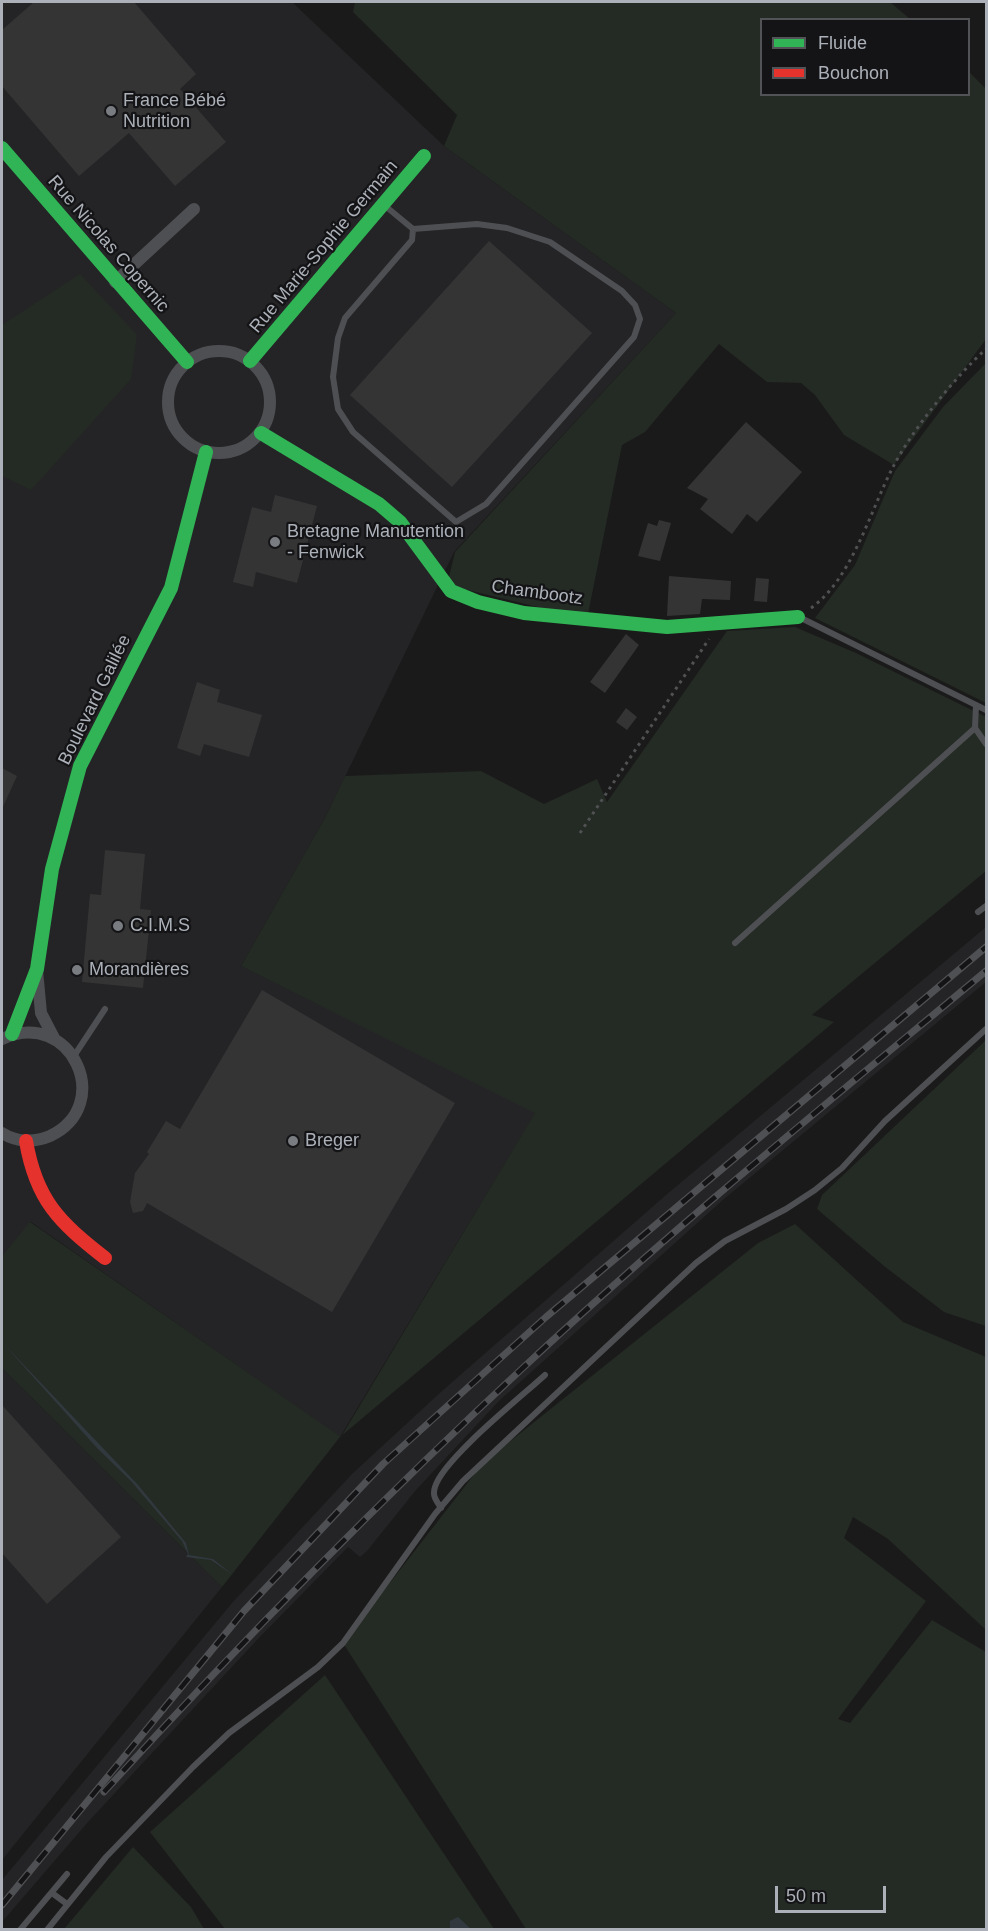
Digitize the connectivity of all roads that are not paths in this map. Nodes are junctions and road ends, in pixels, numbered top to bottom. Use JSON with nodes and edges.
{"nodes":[{"id":1,"x":2,"y":148,"type":"edge"},
{"id":2,"x":424,"y":156,"type":"dead end"},
{"id":3,"x":383,"y":204,"type":"junction"},
{"id":4,"x":194,"y":209,"type":"dead end"},
{"id":5,"x":413,"y":229,"type":"junction"},
{"id":6,"x":115,"y":282,"type":"junction"},
{"id":7,"x":250,"y":361,"type":"junction"},
{"id":8,"x":187,"y":362,"type":"junction"},
{"id":9,"x":261,"y":433,"type":"junction"},
{"id":10,"x":206,"y":452,"type":"junction"},
{"id":11,"x":798,"y":616,"type":"joint"},
{"id":12,"x":976,"y":705,"type":"junction"},
{"id":13,"x":987,"y":710,"type":"edge"},
{"id":14,"x":975,"y":728,"type":"junction"},
{"id":15,"x":987,"y":744,"type":"edge"},
{"id":16,"x":987,"y":906,"type":"edge"},
{"id":17,"x":978,"y":912,"type":"dead end"},
{"id":18,"x":735,"y":943,"type":"dead end"},
{"id":19,"x":37,"y":969,"type":"junction"},
{"id":20,"x":105,"y":1009,"type":"dead end"},
{"id":21,"x":987,"y":1029,"type":"edge"},
{"id":22,"x":7,"y":1037,"type":"edge"},
{"id":23,"x":54,"y":1038,"type":"junction"},
{"id":24,"x":74,"y":1056,"type":"junction"},
{"id":25,"x":2,"y":1133,"type":"edge"},
{"id":26,"x":26,"y":1141,"type":"junction"},
{"id":27,"x":105,"y":1258,"type":"dead end"},
{"id":28,"x":545,"y":1375,"type":"dead end"},
{"id":29,"x":441,"y":1508,"type":"junction"},
{"id":30,"x":67,"y":1874,"type":"dead end"},
{"id":31,"x":52,"y":1893,"type":"junction"},
{"id":32,"x":66,"y":1904,"type":"junction"},
{"id":33,"x":20,"y":1929,"type":"edge"},
{"id":34,"x":47,"y":1929,"type":"edge"}],
"edges":[{"from":1,"to":6,"type":"street","name":"Rue Nicolas Copernic"},
{"from":2,"to":3,"type":"street","name":"Rue Marie-Sophie Germain"},
{"from":3,"to":5,"type":"lane"},
{"from":3,"to":7,"type":"street","name":"Rue Marie-Sophie Germain"},
{"from":4,"to":6,"type":"street"},
{"from":5,"to":5,"type":"lane"},
{"from":6,"to":8,"type":"street","name":"Rue Nicolas Copernic"},
{"from":7,"to":8,"type":"street"},
{"from":7,"to":9,"type":"street"},
{"from":8,"to":10,"type":"street"},
{"from":9,"to":10,"type":"street"},
{"from":9,"to":11,"type":"street","name":"Chambootz"},
{"from":10,"to":19,"type":"street","name":"Boulevard Galilée"},
{"from":11,"to":12,"type":"lane"},
{"from":12,"to":13,"type":"lane"},
{"from":12,"to":14,"type":"lane"},
{"from":14,"to":15,"type":"lane"},
{"from":14,"to":18,"type":"lane"},
{"from":16,"to":17,"type":"lane"},
{"from":19,"to":22,"type":"street","name":"Boulevard Galilée"},
{"from":19,"to":23,"type":"street","name":"Boulevard Galilée"},
{"from":20,"to":24,"type":"lane"},
{"from":21,"to":29,"type":"lane"},
{"from":22,"to":23,"type":"street"},
{"from":23,"to":24,"type":"street"},
{"from":24,"to":26,"type":"street"},
{"from":25,"to":26,"type":"street"},
{"from":26,"to":27,"type":"street"},
{"from":28,"to":29,"type":"lane"},
{"from":29,"to":32,"type":"lane"},
{"from":30,"to":31,"type":"lane"},
{"from":31,"to":32,"type":"lane"},
{"from":31,"to":33,"type":"lane"},
{"from":32,"to":34,"type":"lane"}]}
